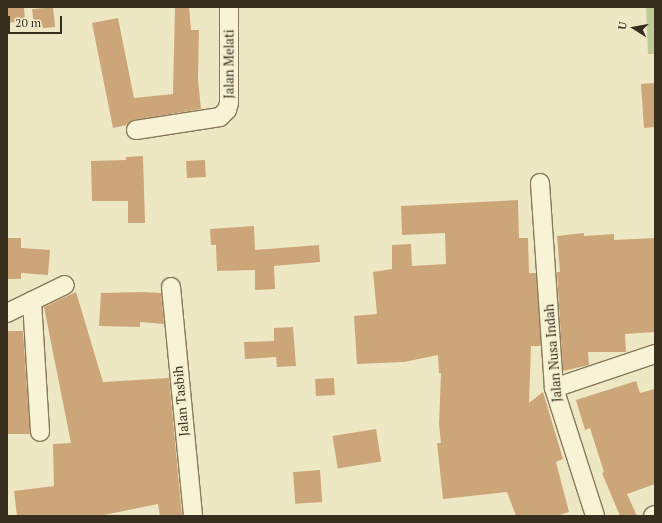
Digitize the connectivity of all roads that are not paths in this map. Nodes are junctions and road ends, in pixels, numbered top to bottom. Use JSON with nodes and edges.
{"nodes":[{"id":1,"x":229,"y":7,"type":"edge"},
{"id":2,"x":136,"y":130,"type":"dead end"},
{"id":3,"x":540,"y":184,"type":"dead end"},
{"id":4,"x":65,"y":285,"type":"dead end"},
{"id":5,"x":171,"y":287,"type":"dead end"},
{"id":6,"x":32,"y":301,"type":"junction"},
{"id":7,"x":7,"y":313,"type":"edge"},
{"id":8,"x":655,"y":354,"type":"edge"},
{"id":9,"x":554,"y":388,"type":"junction"},
{"id":10,"x":40,"y":432,"type":"dead end"},
{"id":11,"x":193,"y":516,"type":"edge"},
{"id":12,"x":595,"y":516,"type":"edge"}],
"edges":[{"from":1,"to":2,"type":"street","name":"Jalan Melati"},
{"from":3,"to":9,"type":"street","name":"Jalan Nusa Indah"},
{"from":4,"to":6,"type":"street"},
{"from":5,"to":11,"type":"street","name":"Jalan Tasbih"},
{"from":6,"to":7,"type":"street"},
{"from":6,"to":10,"type":"street"},
{"from":8,"to":9,"type":"street"},
{"from":9,"to":12,"type":"street","name":"Jalan Nusa Indah"}]}
